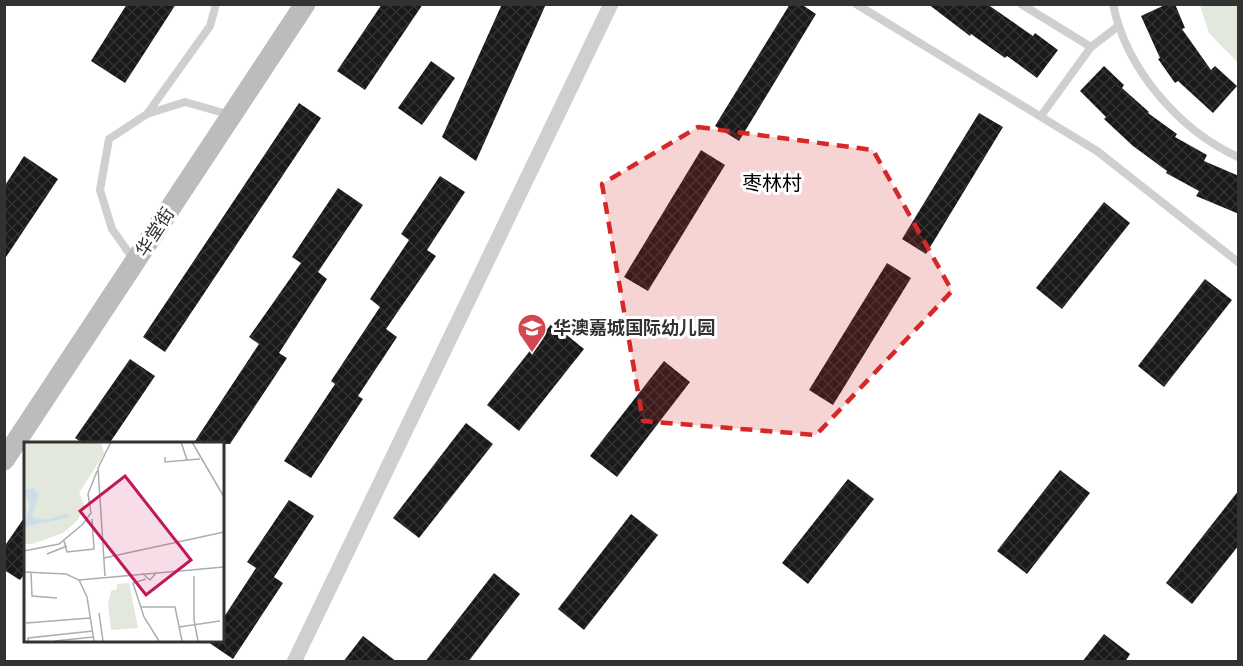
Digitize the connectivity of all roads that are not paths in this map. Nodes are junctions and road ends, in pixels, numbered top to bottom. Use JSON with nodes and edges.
{"nodes":[{"id":1,"x":216,"y":4,"type":"edge"},
{"id":2,"x":305,"y":4,"type":"edge"},
{"id":3,"x":611,"y":4,"type":"edge"},
{"id":4,"x":856,"y":4,"type":"edge"},
{"id":5,"x":1021,"y":4,"type":"edge"},
{"id":6,"x":1113,"y":4,"type":"edge"},
{"id":7,"x":1117,"y":27,"type":"junction"},
{"id":8,"x":1091,"y":47,"type":"junction"},
{"id":9,"x":147,"y":114,"type":"junction"},
{"id":10,"x":232,"y":115,"type":"junction"},
{"id":11,"x":1041,"y":116,"type":"junction"},
{"id":12,"x":1239,"y":157,"type":"edge"},
{"id":13,"x":136,"y":262,"type":"junction"},
{"id":14,"x":1239,"y":262,"type":"edge"},
{"id":15,"x":4,"y":460,"type":"edge"},
{"id":16,"x":294,"y":662,"type":"edge"}],
"edges":[{"from":1,"to":9,"type":"lane"},
{"from":2,"to":10,"type":"street","name":"华堂街"},
{"from":3,"to":16,"type":"street"},
{"from":4,"to":11,"type":"lane"},
{"from":5,"to":8,"type":"lane"},
{"from":6,"to":7,"type":"lane"},
{"from":7,"to":8,"type":"lane"},
{"from":7,"to":12,"type":"lane"},
{"from":8,"to":11,"type":"lane"},
{"from":9,"to":10,"type":"lane"},
{"from":9,"to":13,"type":"lane"},
{"from":10,"to":13,"type":"street","name":"华堂街"},
{"from":11,"to":14,"type":"lane"},
{"from":13,"to":15,"type":"street","name":"华堂街"}]}
